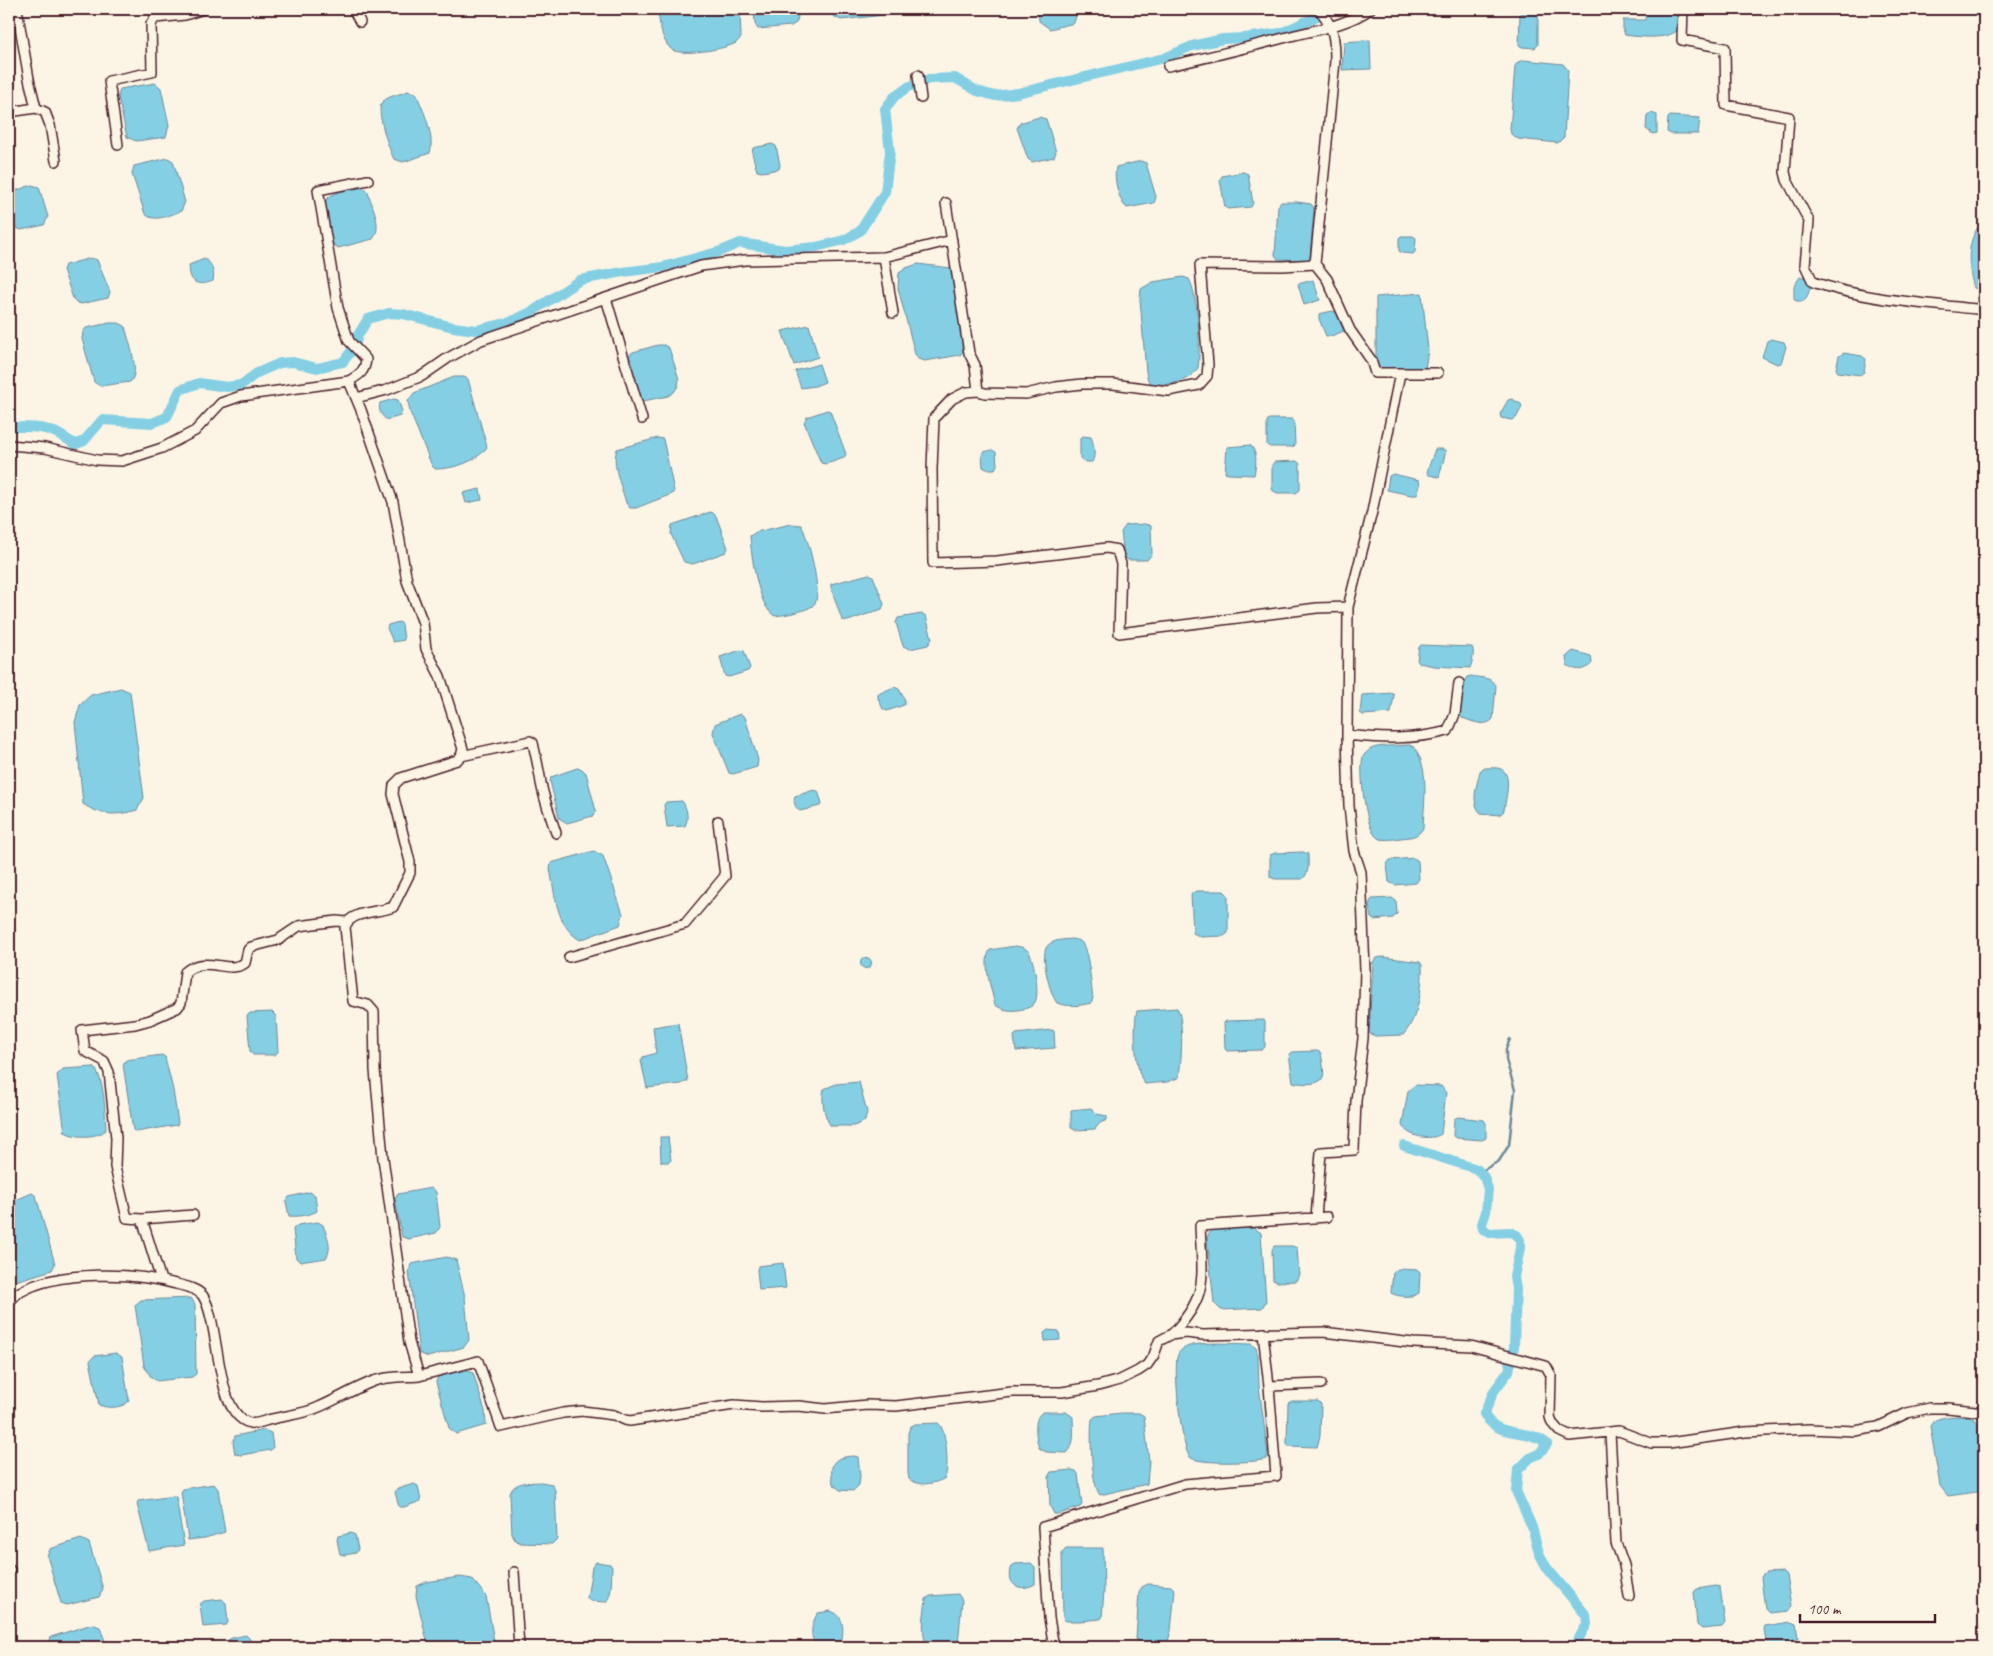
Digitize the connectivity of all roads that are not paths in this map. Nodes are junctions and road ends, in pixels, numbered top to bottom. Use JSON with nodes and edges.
{"nodes":[{"id":1,"x":17,"y":9,"type":"edge"},
{"id":2,"x":203,"y":9,"type":"edge"},
{"id":3,"x":354,"y":9,"type":"edge"},
{"id":4,"x":1319,"y":9,"type":"edge"},
{"id":5,"x":1370,"y":9,"type":"edge"},
{"id":6,"x":1683,"y":9,"type":"edge"},
{"id":7,"x":360,"y":22,"type":"dead end"},
{"id":8,"x":1329,"y":23,"type":"junction"},
{"id":9,"x":1168,"y":66,"type":"dead end"},
{"id":10,"x":918,"y":75,"type":"dead end"},
{"id":11,"x":920,"y":98,"type":"dead end"},
{"id":12,"x":36,"y":108,"type":"junction"},
{"id":13,"x":9,"y":112,"type":"edge"},
{"id":14,"x":118,"y":145,"type":"dead end"},
{"id":15,"x":56,"y":161,"type":"dead end"},
{"id":16,"x":368,"y":180,"type":"dead end"},
{"id":17,"x":946,"y":203,"type":"dead end"},
{"id":18,"x":952,"y":240,"type":"junction"},
{"id":19,"x":884,"y":257,"type":"junction"},
{"id":20,"x":1315,"y":264,"type":"junction"},
{"id":21,"x":606,"y":298,"type":"junction"},
{"id":22,"x":1984,"y":307,"type":"edge"},
{"id":23,"x":893,"y":313,"type":"dead end"},
{"id":24,"x":1400,"y":373,"type":"junction"},
{"id":25,"x":1438,"y":373,"type":"dead end"},
{"id":26,"x":348,"y":381,"type":"junction"},
{"id":27,"x":978,"y":390,"type":"junction"},
{"id":28,"x":356,"y":398,"type":"junction"},
{"id":29,"x":642,"y":419,"type":"dead end"},
{"id":30,"x":9,"y":445,"type":"edge"},
{"id":31,"x":1348,"y":608,"type":"junction"},
{"id":32,"x":1458,"y":682,"type":"dead end"},
{"id":33,"x":1346,"y":735,"type":"junction"},
{"id":34,"x":461,"y":756,"type":"junction"},
{"id":35,"x":718,"y":821,"type":"dead end"},
{"id":36,"x":556,"y":833,"type":"dead end"},
{"id":37,"x":347,"y":922,"type":"junction"},
{"id":38,"x":569,"y":957,"type":"dead end"},
{"id":39,"x":192,"y":1215,"type":"dead end"},
{"id":40,"x":1327,"y":1217,"type":"dead end"},
{"id":41,"x":1316,"y":1218,"type":"junction"},
{"id":42,"x":142,"y":1219,"type":"junction"},
{"id":43,"x":161,"y":1280,"type":"junction"},
{"id":44,"x":9,"y":1302,"type":"edge"},
{"id":45,"x":1263,"y":1333,"type":"junction"},
{"id":46,"x":1172,"y":1335,"type":"junction"},
{"id":47,"x":419,"y":1376,"type":"junction"},
{"id":48,"x":1321,"y":1384,"type":"dead end"},
{"id":49,"x":1269,"y":1386,"type":"junction"},
{"id":50,"x":1984,"y":1412,"type":"edge"},
{"id":51,"x":1610,"y":1432,"type":"junction"},
{"id":52,"x":514,"y":1572,"type":"dead end"},
{"id":53,"x":1629,"y":1596,"type":"dead end"},
{"id":54,"x":520,"y":1647,"type":"edge"},
{"id":55,"x":1054,"y":1647,"type":"edge"}],
"edges":[{"from":1,"to":12,"type":"street"},
{"from":2,"to":14,"type":"street"},
{"from":3,"to":7,"type":"street"},
{"from":4,"to":8,"type":"street"},
{"from":5,"to":8,"type":"street"},
{"from":6,"to":22,"type":"street"},
{"from":8,"to":9,"type":"street"},
{"from":8,"to":20,"type":"street"},
{"from":10,"to":11,"type":"street"},
{"from":12,"to":13,"type":"street"},
{"from":12,"to":15,"type":"street"},
{"from":16,"to":26,"type":"street"},
{"from":17,"to":18,"type":"street"},
{"from":18,"to":19,"type":"street"},
{"from":18,"to":27,"type":"street"},
{"from":19,"to":21,"type":"street"},
{"from":19,"to":23,"type":"street"},
{"from":20,"to":24,"type":"street"},
{"from":20,"to":27,"type":"street"},
{"from":21,"to":28,"type":"street"},
{"from":21,"to":29,"type":"street"},
{"from":24,"to":25,"type":"street"},
{"from":24,"to":31,"type":"street"},
{"from":26,"to":28,"type":"street"},
{"from":26,"to":30,"type":"street"},
{"from":27,"to":31,"type":"street"},
{"from":28,"to":34,"type":"street"},
{"from":31,"to":33,"type":"street"},
{"from":32,"to":33,"type":"street"},
{"from":33,"to":41,"type":"street"},
{"from":34,"to":36,"type":"street"},
{"from":34,"to":37,"type":"street"},
{"from":35,"to":38,"type":"street"},
{"from":37,"to":42,"type":"street"},
{"from":37,"to":47,"type":"street"},
{"from":39,"to":42,"type":"street"},
{"from":40,"to":41,"type":"street"},
{"from":41,"to":46,"type":"street"},
{"from":42,"to":43,"type":"street"},
{"from":43,"to":44,"type":"street"},
{"from":43,"to":47,"type":"street"},
{"from":45,"to":46,"type":"street"},
{"from":45,"to":49,"type":"street"},
{"from":45,"to":51,"type":"street"},
{"from":46,"to":47,"type":"street"},
{"from":48,"to":49,"type":"street"},
{"from":49,"to":55,"type":"street"},
{"from":50,"to":51,"type":"street"},
{"from":51,"to":53,"type":"street"},
{"from":52,"to":54,"type":"street"}]}
